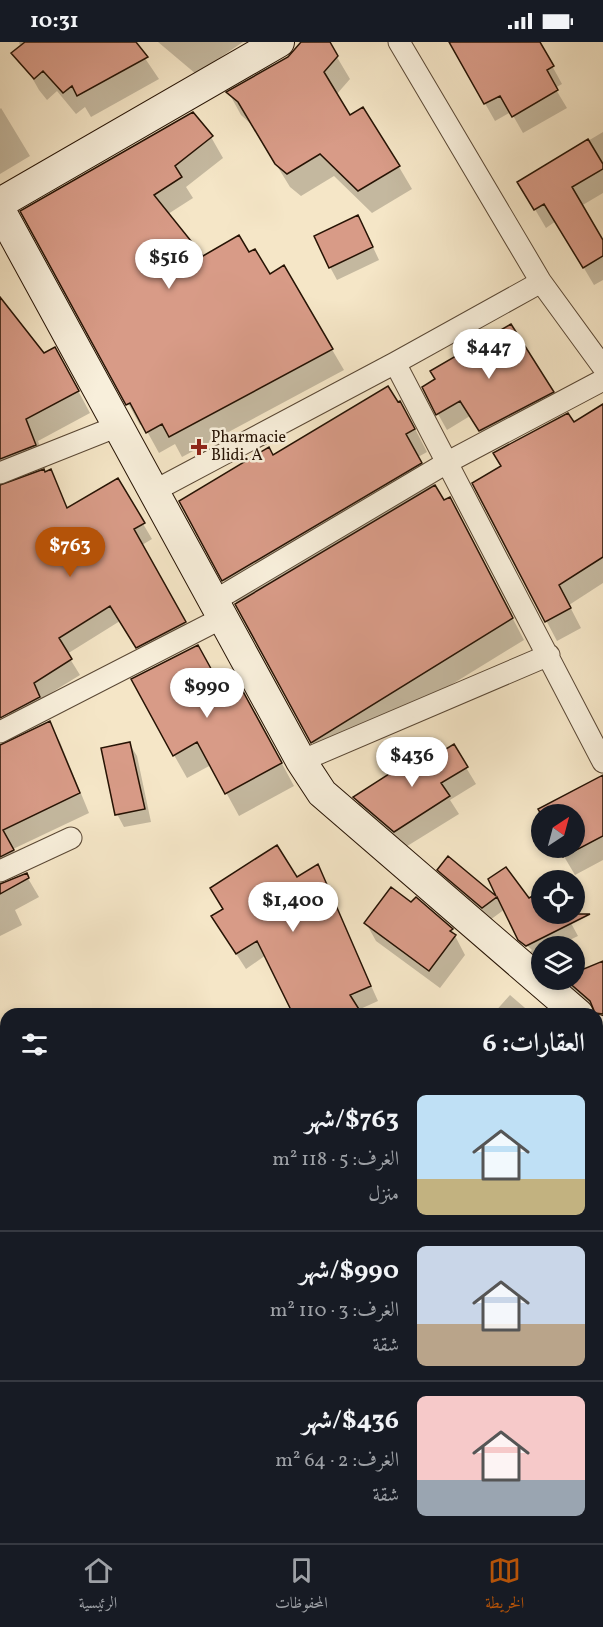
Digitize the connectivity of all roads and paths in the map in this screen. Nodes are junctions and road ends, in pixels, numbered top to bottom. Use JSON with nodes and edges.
{"nodes":[{"id":1,"x":279,"y":42,"type":"edge"},
{"id":2,"x":399,"y":42,"type":"edge"},
{"id":3,"x":0,"y":203,"type":"edge"},
{"id":4,"x":0,"y":210,"type":"edge"},
{"id":5,"x":541,"y":282,"type":"junction"},
{"id":6,"x":395,"y":363,"type":"junction"},
{"id":7,"x":603,"y":367,"type":"edge"},
{"id":8,"x":603,"y":380,"type":"edge"},
{"id":9,"x":118,"y":426,"type":"junction"},
{"id":10,"x":448,"y":462,"type":"junction"},
{"id":11,"x":0,"y":473,"type":"edge"},
{"id":12,"x":154,"y":491,"type":"junction"},
{"id":13,"x":218,"y":610,"type":"junction"},
{"id":14,"x":549,"y":655,"type":"junction"},
{"id":15,"x":0,"y":732,"type":"edge"},
{"id":16,"x":301,"y":761,"type":"junction"},
{"id":17,"x":603,"y":762,"type":"edge"},
{"id":18,"x":71,"y":838,"type":"dead end"},
{"id":19,"x":0,"y":871,"type":"edge"},
{"id":20,"x":571,"y":1008,"type":"edge"}],
"edges":[{"from":1,"to":3,"type":"main road"},
{"from":2,"to":5,"type":"street"},
{"from":4,"to":9,"type":"main road"},
{"from":5,"to":6,"type":"street"},
{"from":5,"to":7,"type":"street"},
{"from":6,"to":10,"type":"street"},
{"from":6,"to":12,"type":"street"},
{"from":8,"to":10,"type":"street"},
{"from":9,"to":11,"type":"street"},
{"from":9,"to":12,"type":"main road"},
{"from":10,"to":13,"type":"street"},
{"from":10,"to":14,"type":"street"},
{"from":12,"to":13,"type":"main road"},
{"from":13,"to":15,"type":"street"},
{"from":13,"to":16,"type":"main road"},
{"from":14,"to":16,"type":"street"},
{"from":14,"to":17,"type":"street"},
{"from":16,"to":20,"type":"main road"},
{"from":18,"to":19,"type":"street"}]}
